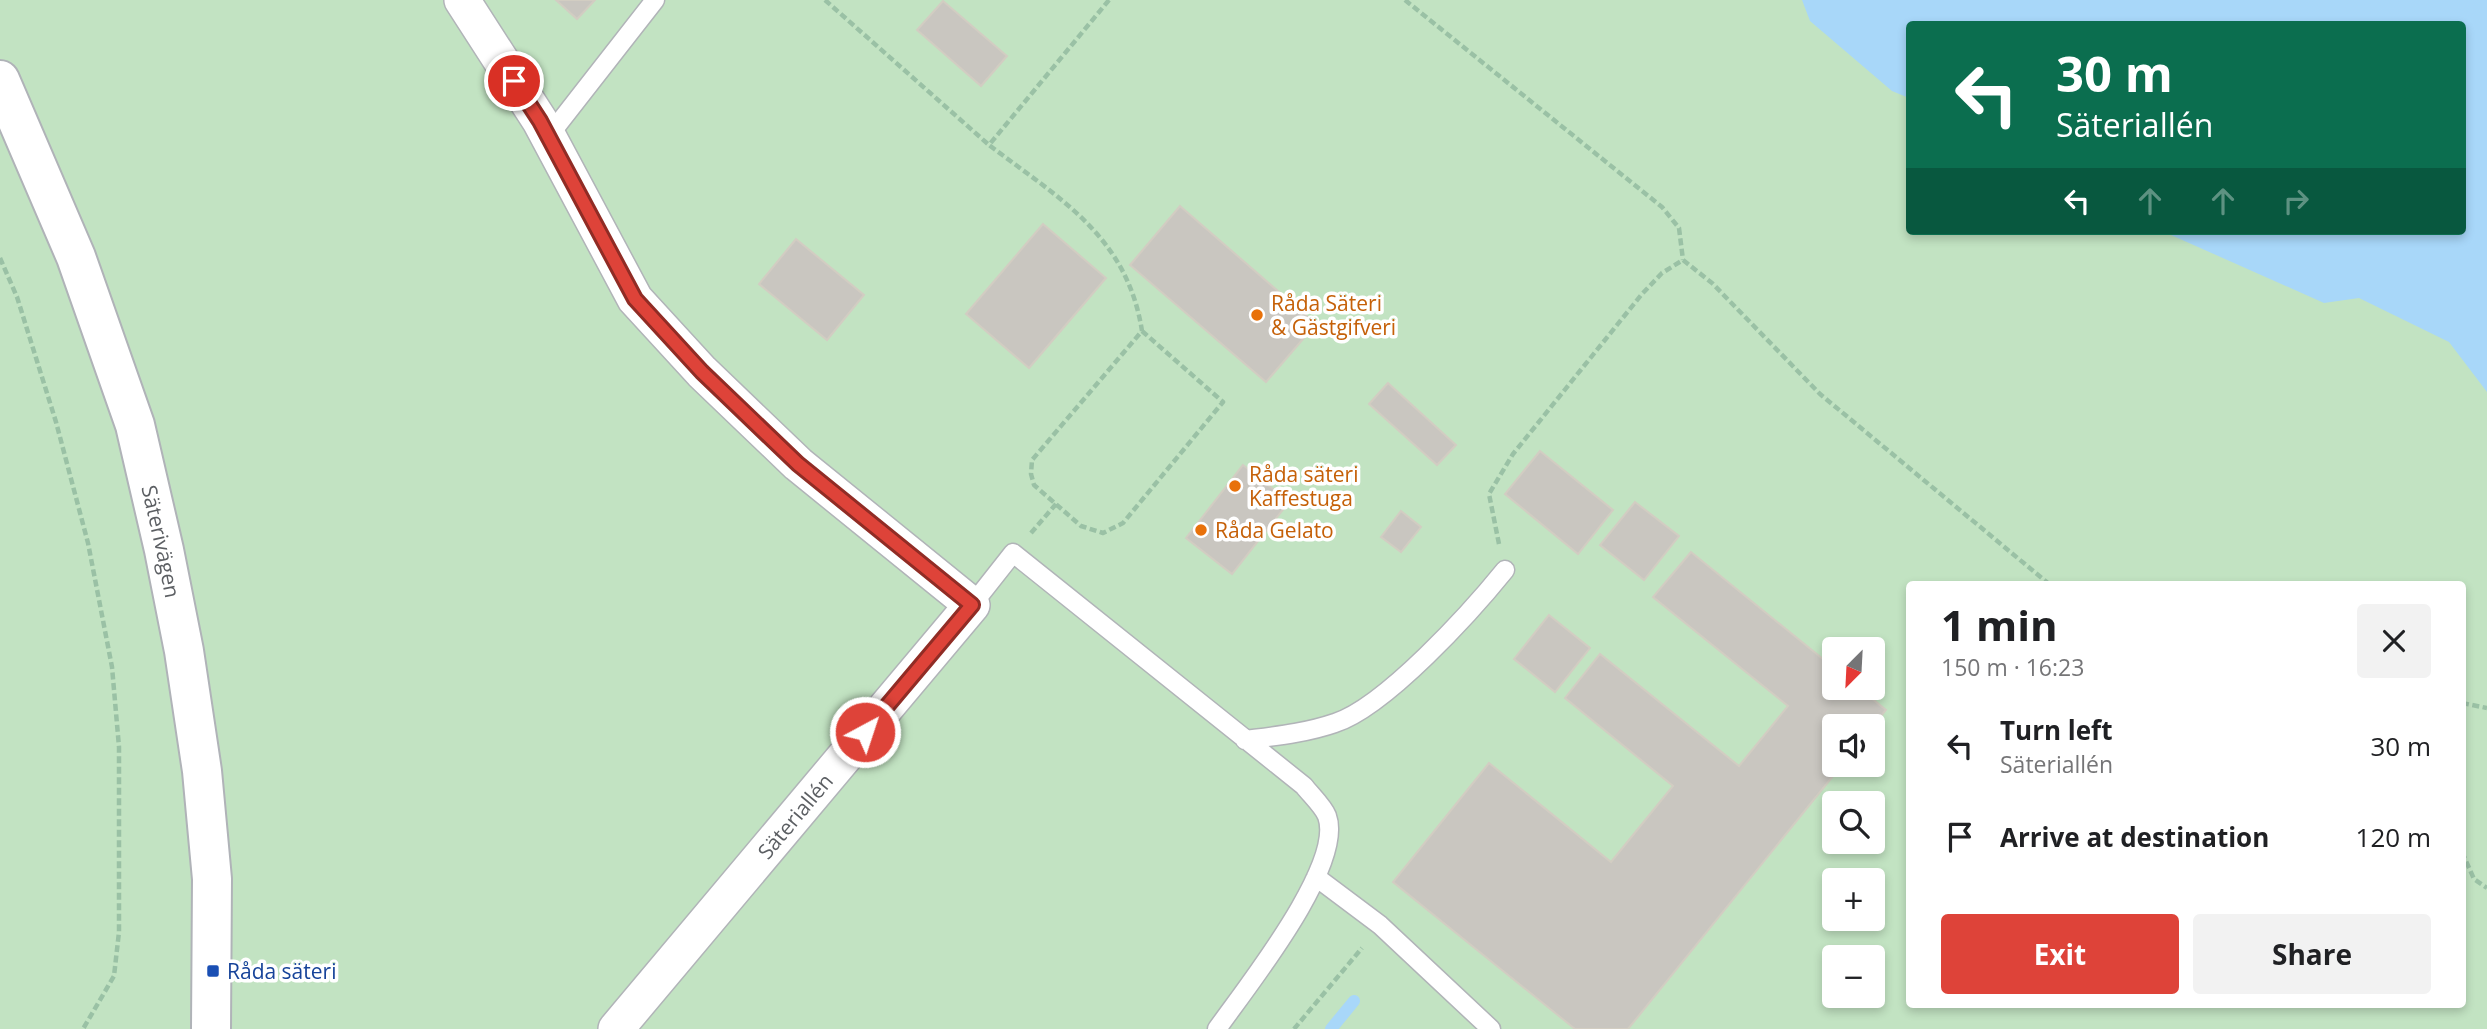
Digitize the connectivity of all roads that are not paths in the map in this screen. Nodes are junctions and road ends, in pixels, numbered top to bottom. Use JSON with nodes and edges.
{"nodes":[{"id":1,"x":463,"y":0,"type":"edge"},
{"id":2,"x":654,"y":0,"type":"edge"},
{"id":3,"x":0,"y":80,"type":"edge"},
{"id":4,"x":548,"y":137,"type":"junction"},
{"id":5,"x":1504,"y":569,"type":"road end"},
{"id":6,"x":972,"y":605,"type":"junction"},
{"id":7,"x":1245,"y":740,"type":"junction"},
{"id":8,"x":1316,"y":877,"type":"junction"},
{"id":9,"x":211,"y":1029,"type":"edge"},
{"id":10,"x":616,"y":1029,"type":"edge"},
{"id":11,"x":1217,"y":1029,"type":"edge"},
{"id":12,"x":1491,"y":1029,"type":"edge"}],
"edges":[{"from":1,"to":4,"type":"street"},
{"from":2,"to":4,"type":"lane"},
{"from":3,"to":9,"type":"street","name":"Säterivägen"},
{"from":4,"to":6,"type":"street"},
{"from":5,"to":7,"type":"lane"},
{"from":6,"to":7,"type":"lane"},
{"from":6,"to":10,"type":"street","name":"Säteriallén"},
{"from":7,"to":8,"type":"lane"},
{"from":8,"to":11,"type":"lane"},
{"from":8,"to":12,"type":"lane"}]}
